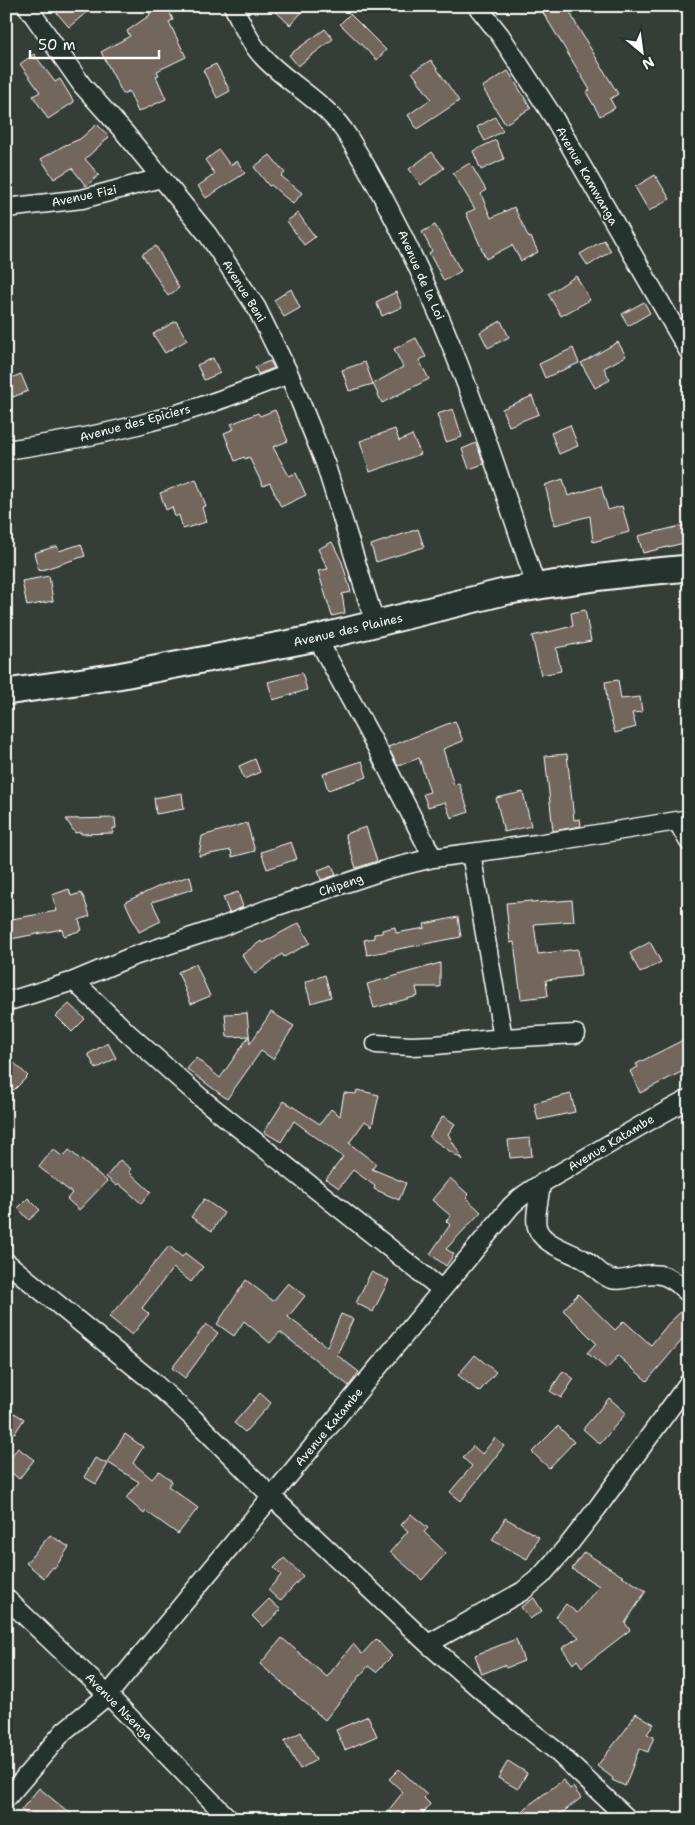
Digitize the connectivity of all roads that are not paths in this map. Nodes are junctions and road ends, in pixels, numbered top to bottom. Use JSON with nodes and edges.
{"nodes":[{"id":1,"x":27,"y":6,"type":"edge"},
{"id":2,"x":233,"y":6,"type":"edge"},
{"id":3,"x":477,"y":6,"type":"edge"},
{"id":4,"x":161,"y":178,"type":"junction"},
{"id":5,"x":6,"y":208,"type":"edge"},
{"id":6,"x":689,"y":352,"type":"edge"},
{"id":7,"x":289,"y":374,"type":"junction"},
{"id":8,"x":6,"y":450,"type":"edge"},
{"id":9,"x":689,"y":568,"type":"edge"},
{"id":10,"x":536,"y":586,"type":"junction"},
{"id":11,"x":375,"y":624,"type":"junction"},
{"id":12,"x":317,"y":638,"type":"junction"},
{"id":13,"x":6,"y":692,"type":"edge"},
{"id":14,"x":683,"y":820,"type":"edge"},
{"id":15,"x":689,"y":842,"type":"edge"},
{"id":16,"x":471,"y":853,"type":"junction"},
{"id":17,"x":434,"y":858,"type":"junction"},
{"id":18,"x":74,"y":981,"type":"junction"},
{"id":19,"x":6,"y":1002,"type":"edge"},
{"id":20,"x":576,"y":1034,"type":"dead end"},
{"id":21,"x":503,"y":1038,"type":"junction"},
{"id":22,"x":376,"y":1044,"type":"dead end"},
{"id":23,"x":689,"y":1099,"type":"edge"},
{"id":24,"x":541,"y":1184,"type":"junction"},
{"id":25,"x":6,"y":1262,"type":"edge"},
{"id":26,"x":441,"y":1289,"type":"junction"},
{"id":27,"x":689,"y":1294,"type":"edge"},
{"id":28,"x":689,"y":1382,"type":"edge"},
{"id":29,"x":270,"y":1496,"type":"junction"},
{"id":30,"x":6,"y":1598,"type":"edge"},
{"id":31,"x":428,"y":1644,"type":"junction"},
{"id":32,"x":108,"y":1695,"type":"junction"},
{"id":33,"x":6,"y":1799,"type":"edge"},
{"id":34,"x":229,"y":1819,"type":"edge"},
{"id":35,"x":628,"y":1819,"type":"edge"}],
"edges":[{"from":1,"to":4,"type":"street","name":"Avenue Beni"},
{"from":2,"to":10,"type":"street","name":"Avenue de la Loi"},
{"from":3,"to":6,"type":"street","name":"Avenue Kamwanga"},
{"from":4,"to":5,"type":"street","name":"Avenue Fizi"},
{"from":4,"to":7,"type":"street","name":"Avenue Beni"},
{"from":7,"to":8,"type":"street","name":"Avenue des Epiciers"},
{"from":7,"to":11,"type":"street","name":"Avenue Beni"},
{"from":9,"to":10,"type":"street","name":"Avenue des Plaines"},
{"from":10,"to":11,"type":"street","name":"Avenue des Plaines"},
{"from":11,"to":12,"type":"street","name":"Avenue des Plaines"},
{"from":12,"to":13,"type":"street","name":"Avenue des Plaines"},
{"from":12,"to":17,"type":"street"},
{"from":14,"to":15,"type":"street"},
{"from":14,"to":16,"type":"street","name":"Chipeng"},
{"from":16,"to":17,"type":"street","name":"Chipeng"},
{"from":16,"to":21,"type":"street"},
{"from":17,"to":18,"type":"street","name":"Chipeng"},
{"from":18,"to":19,"type":"street","name":"Chipeng"},
{"from":18,"to":26,"type":"street"},
{"from":20,"to":21,"type":"street"},
{"from":21,"to":22,"type":"street"},
{"from":23,"to":24,"type":"street","name":"Avenue Katambe"},
{"from":24,"to":26,"type":"street","name":"Avenue Katambe"},
{"from":24,"to":27,"type":"street"},
{"from":25,"to":29,"type":"street"},
{"from":26,"to":29,"type":"street","name":"Avenue Katambe"},
{"from":28,"to":31,"type":"street"},
{"from":29,"to":31,"type":"street"},
{"from":29,"to":32,"type":"street","name":"Avenue Katambe"},
{"from":30,"to":32,"type":"street","name":"Avenue Nsenga"},
{"from":31,"to":35,"type":"street"},
{"from":32,"to":33,"type":"street","name":"Avenue Katambe"},
{"from":32,"to":34,"type":"street","name":"Avenue Nsenga"}]}
